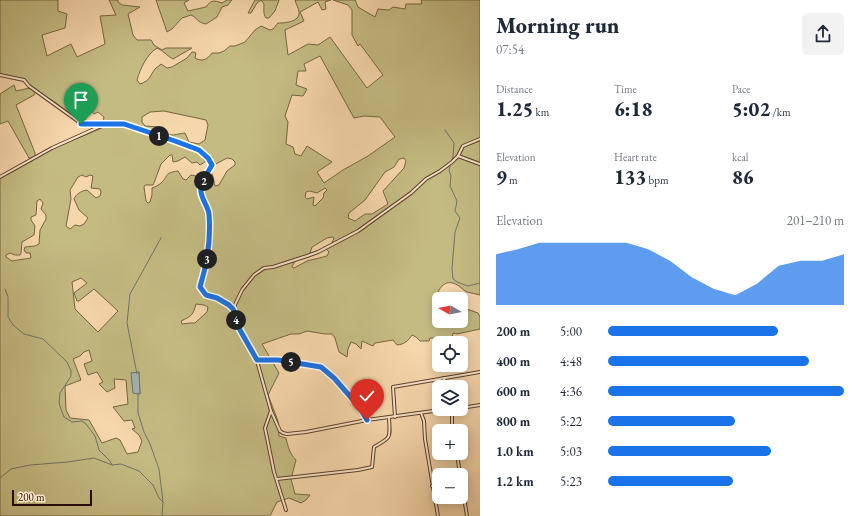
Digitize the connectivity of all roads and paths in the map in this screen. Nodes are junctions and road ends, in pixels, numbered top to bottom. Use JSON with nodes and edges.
{"nodes":[{"id":1,"x":0,"y":75,"type":"edge"},
{"id":2,"x":115,"y":124,"type":"junction"},
{"id":3,"x":480,"y":139,"type":"edge"},
{"id":4,"x":458,"y":156,"type":"junction"},
{"id":5,"x":480,"y":164,"type":"edge"},
{"id":6,"x":0,"y":176,"type":"edge"},
{"id":7,"x":233,"y":309,"type":"junction"},
{"id":8,"x":257,"y":360,"type":"junction"},
{"id":9,"x":480,"y":372,"type":"edge"},
{"id":10,"x":444,"y":378,"type":"joint"},
{"id":11,"x":480,"y":405,"type":"edge"},
{"id":12,"x":468,"y":407,"type":"edge"},
{"id":13,"x":271,"y":411,"type":"junction"},
{"id":14,"x":432,"y":411,"type":"edge"},
{"id":15,"x":421,"y":413,"type":"junction"},
{"id":16,"x":395,"y":417,"type":"junction"},
{"id":17,"x":389,"y":418,"type":"junction"},
{"id":18,"x":367,"y":420,"type":"junction"},
{"id":19,"x":277,"y":479,"type":"junction"},
{"id":20,"x":432,"y":486,"type":"edge"},
{"id":21,"x":436,"y":504,"type":"edge"},
{"id":22,"x":465,"y":504,"type":"edge"},
{"id":23,"x":286,"y":510,"type":"dead end"},
{"id":24,"x":438,"y":516,"type":"edge"},
{"id":25,"x":467,"y":516,"type":"edge"}],
"edges":[{"from":1,"to":2,"type":"street"},
{"from":2,"to":6,"type":"street"},
{"from":2,"to":7,"type":"street"},
{"from":3,"to":4,"type":"street"},
{"from":4,"to":5,"type":"street"},
{"from":4,"to":7,"type":"street"},
{"from":7,"to":8,"type":"street"},
{"from":8,"to":13,"type":"street"},
{"from":8,"to":18,"type":"street"},
{"from":9,"to":10,"type":"street"},
{"from":10,"to":16,"type":"street"},
{"from":11,"to":12,"type":"street"},
{"from":13,"to":18,"type":"street"},
{"from":13,"to":19,"type":"street"},
{"from":14,"to":15,"type":"street"},
{"from":15,"to":16,"type":"street"},
{"from":15,"to":20,"type":"street"},
{"from":16,"to":17,"type":"street"},
{"from":17,"to":18,"type":"street"},
{"from":17,"to":19,"type":"street"},
{"from":19,"to":23,"type":"street"},
{"from":21,"to":24,"type":"street"},
{"from":22,"to":25,"type":"street"}]}
